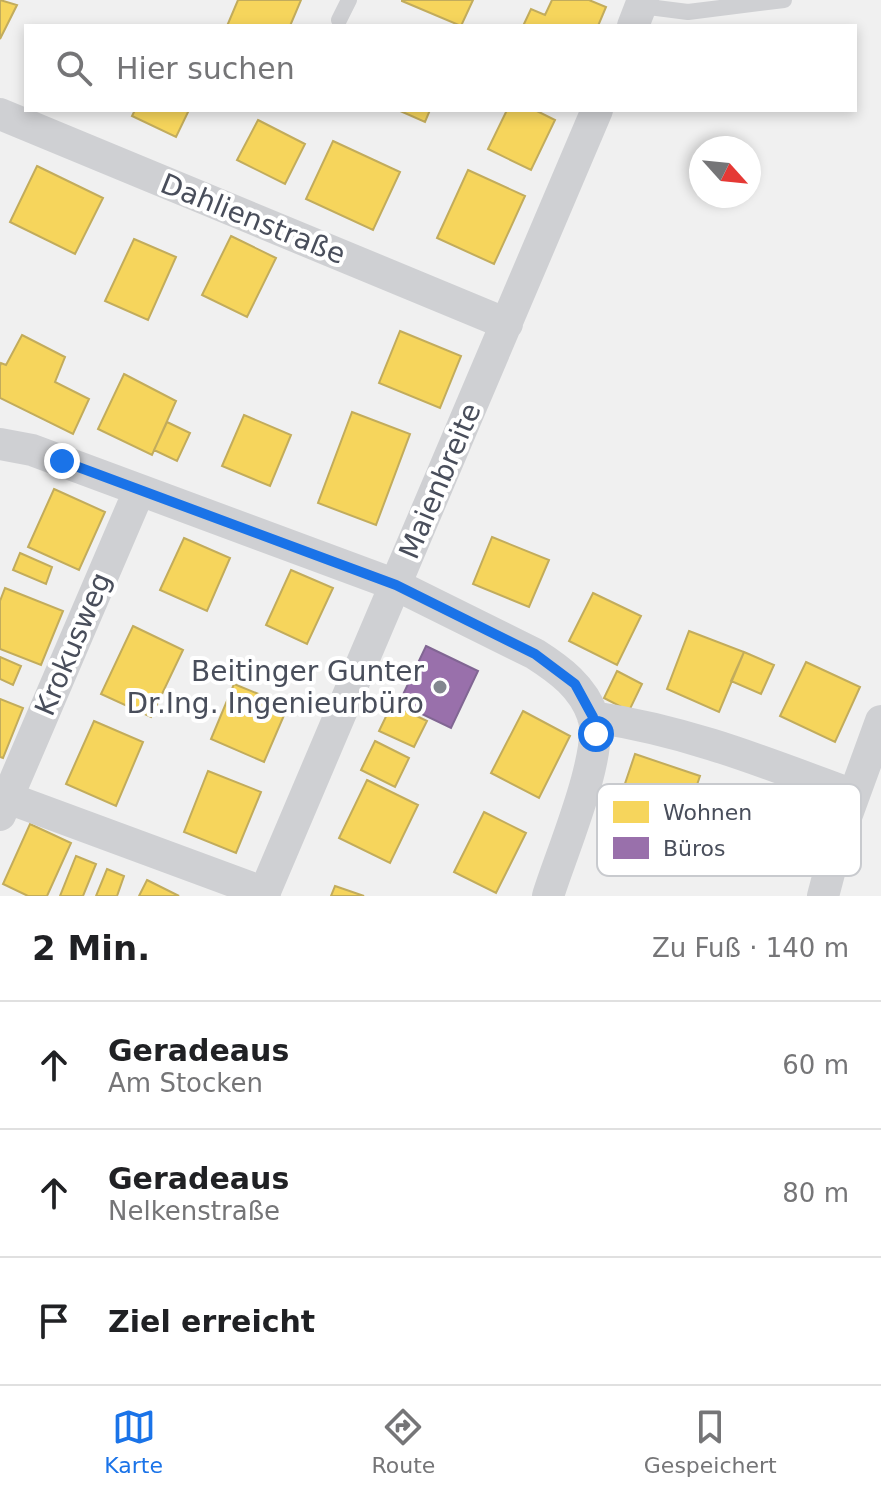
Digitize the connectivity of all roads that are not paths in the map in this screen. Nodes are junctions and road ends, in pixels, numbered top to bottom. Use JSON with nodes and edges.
{"nodes":[{"id":1,"x":349,"y":0,"type":"edge"},
{"id":2,"x":784,"y":0,"type":"edge"},
{"id":3,"x":639,"y":11,"type":"edge"},
{"id":4,"x":339,"y":20,"type":"dead end"},
{"id":5,"x":596,"y":112,"type":"edge"},
{"id":6,"x":0,"y":114,"type":"edge"},
{"id":7,"x":507,"y":324,"type":"junction"},
{"id":8,"x":0,"y":444,"type":"edge"},
{"id":9,"x":139,"y":491,"type":"junction"},
{"id":10,"x":396,"y":585,"type":"junction"},
{"id":11,"x":593,"y":717,"type":"junction"},
{"id":12,"x":881,"y":721,"type":"edge"},
{"id":13,"x":823,"y":784,"type":"edge"},
{"id":14,"x":857,"y":784,"type":"edge"},
{"id":15,"x":4,"y":806,"type":"edge"},
{"id":16,"x":829,"y":876,"type":"edge"},
{"id":17,"x":264,"y":894,"type":"edge"},
{"id":18,"x":548,"y":896,"type":"edge"},
{"id":19,"x":823,"y":896,"type":"edge"}],
"edges":[{"from":1,"to":4,"type":"lane"},
{"from":2,"to":3,"type":"lane"},
{"from":5,"to":7,"type":"street","name":"Maienbreite"},
{"from":6,"to":7,"type":"street","name":"Dahlienstraße"},
{"from":7,"to":10,"type":"street","name":"Maienbreite"},
{"from":8,"to":9,"type":"street"},
{"from":9,"to":10,"type":"street"},
{"from":9,"to":15,"type":"street","name":"Krokusweg"},
{"from":10,"to":11,"type":"street"},
{"from":10,"to":17,"type":"street","name":"Maienbreite"},
{"from":11,"to":13,"type":"street"},
{"from":11,"to":18,"type":"street"},
{"from":12,"to":14,"type":"street"},
{"from":15,"to":17,"type":"street","name":"Krokusweg"},
{"from":16,"to":19,"type":"street"}]}
